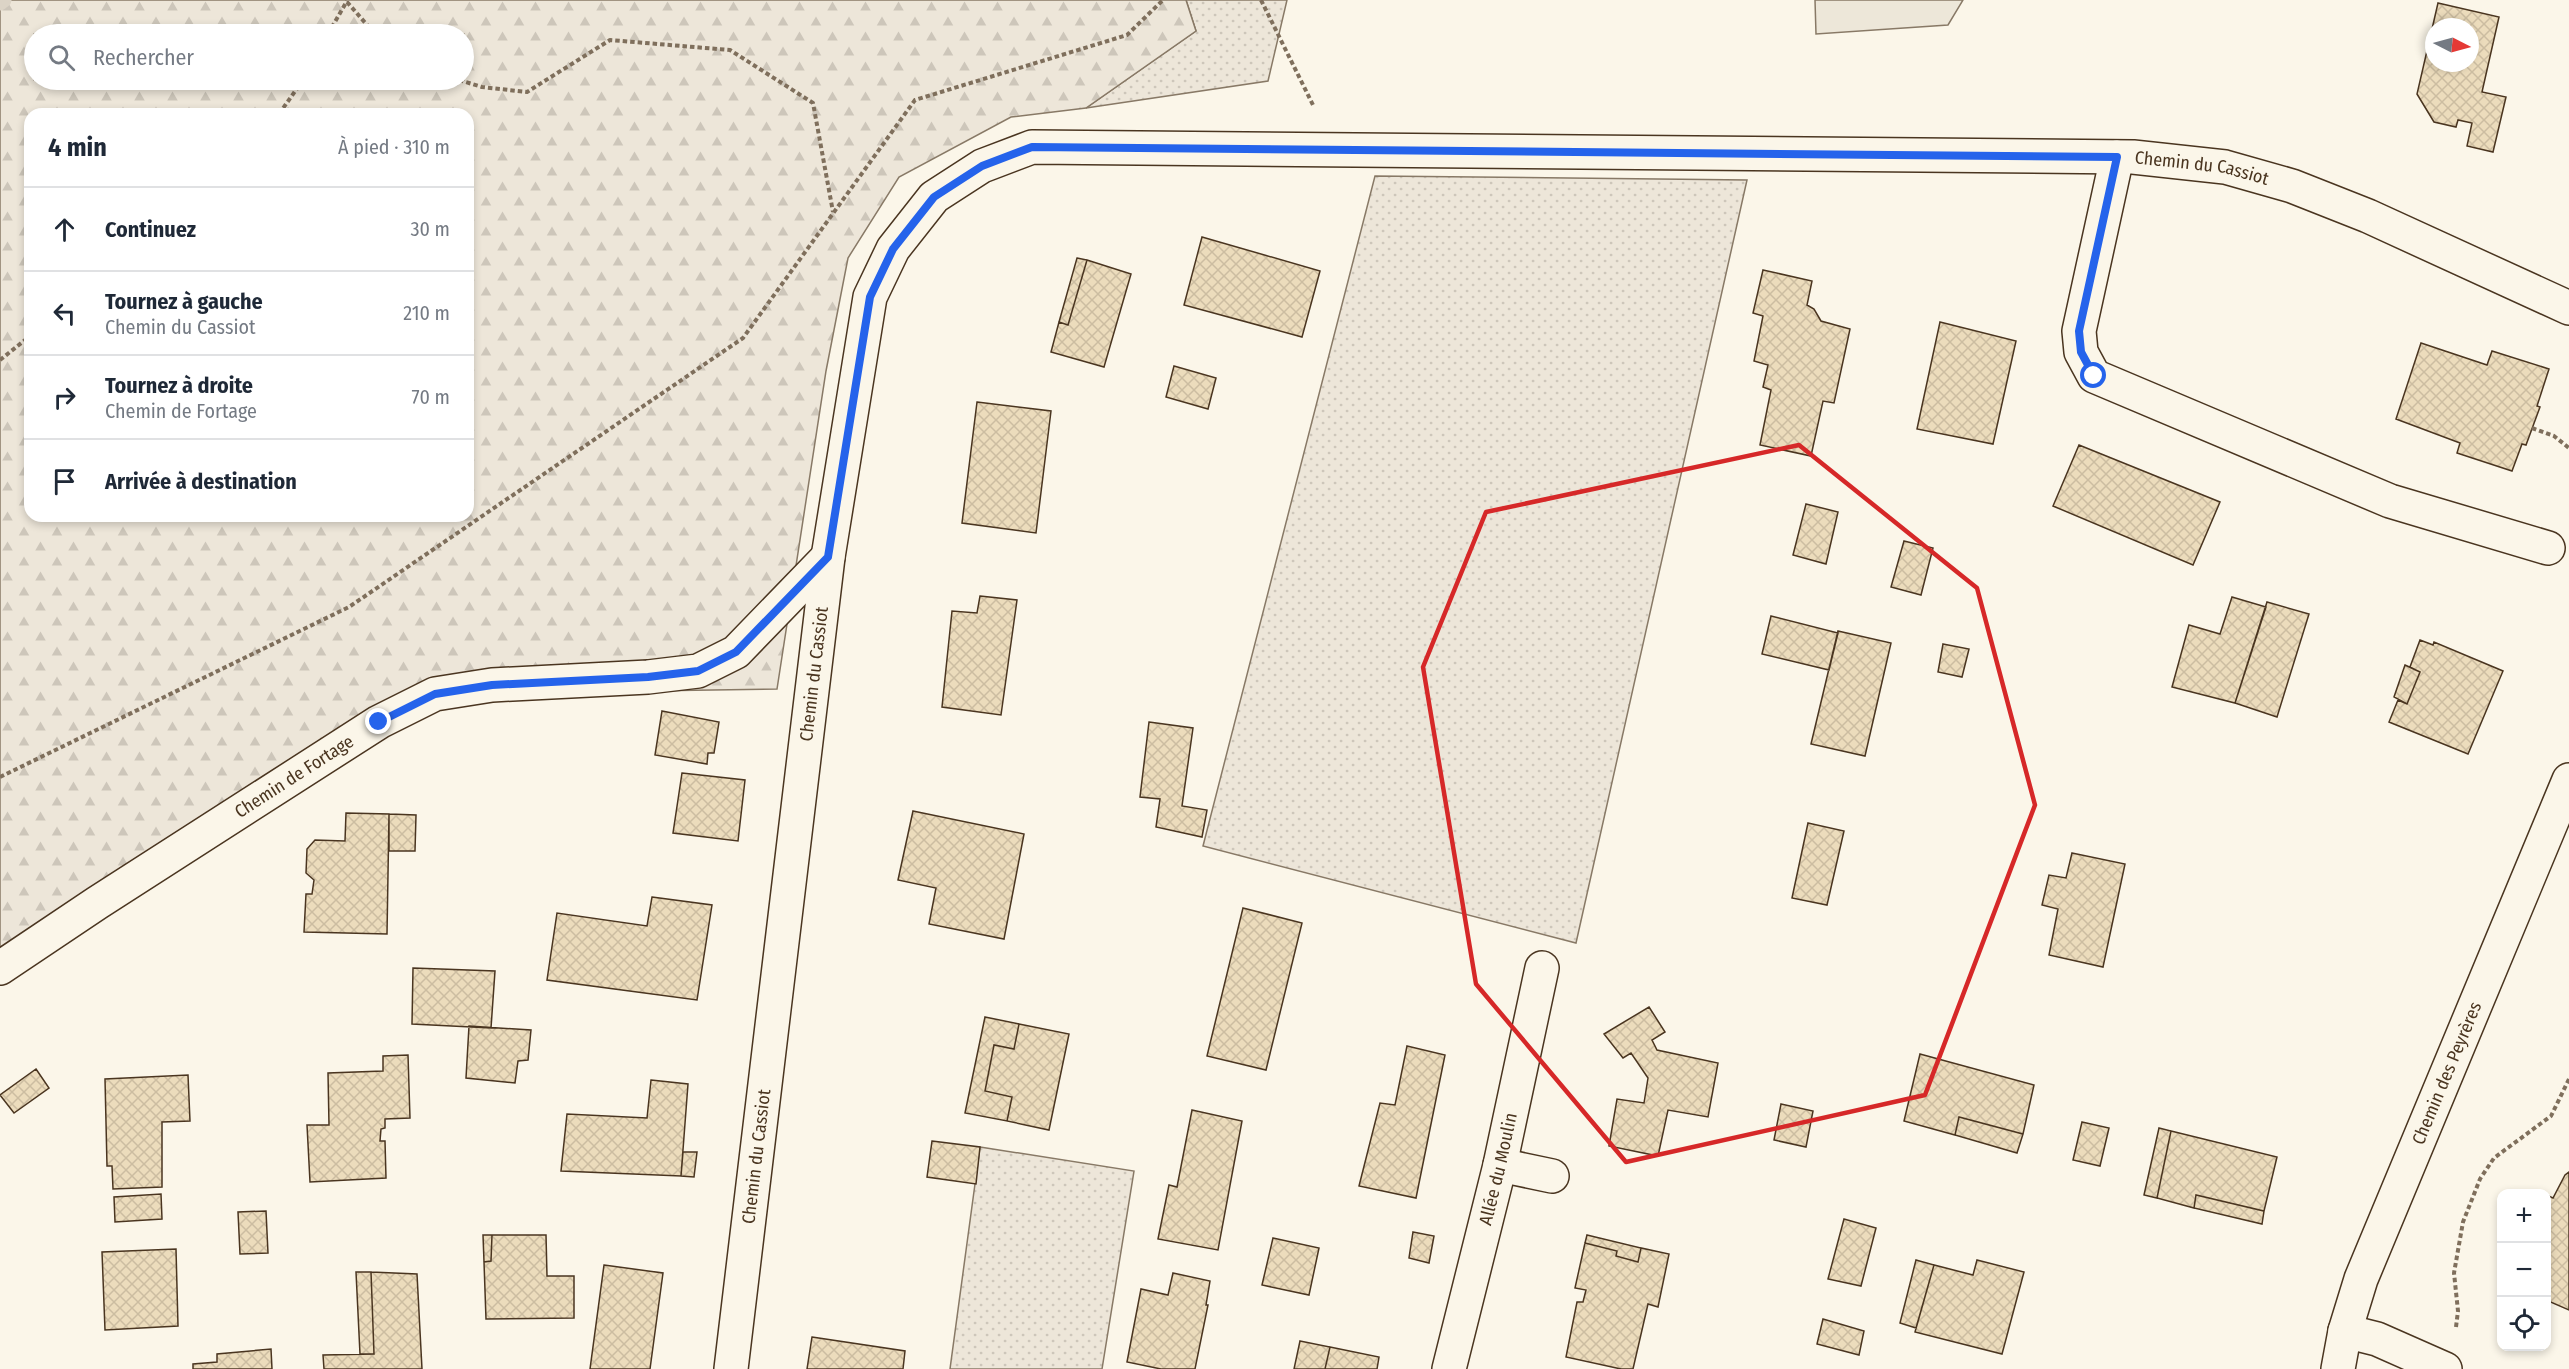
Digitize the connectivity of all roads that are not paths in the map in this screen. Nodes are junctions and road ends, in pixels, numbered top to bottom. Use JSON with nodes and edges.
{"nodes":[{"id":1,"x":2117,"y":157,"type":"junction"},
{"id":2,"x":2569,"y":308,"type":"edge"},
{"id":3,"x":2548,"y":548,"type":"dead end"},
{"id":4,"x":828,"y":557,"type":"junction"},
{"id":5,"x":2569,"y":780,"type":"edge"},
{"id":6,"x":0,"y":968,"type":"edge"},
{"id":7,"x":1542,"y":968,"type":"dead end"},
{"id":8,"x":1500,"y":1165,"type":"junction"},
{"id":9,"x":1552,"y":1176,"type":"dead end"},
{"id":10,"x":2345,"y":1330,"type":"junction"},
{"id":11,"x":731,"y":1369,"type":"edge"},
{"id":12,"x":1449,"y":1369,"type":"edge"},
{"id":13,"x":2338,"y":1369,"type":"edge"},
{"id":14,"x":2445,"y":1369,"type":"edge"}],
"edges":[{"from":1,"to":2,"type":"street","name":"Chemin du Cassiot"},
{"from":1,"to":3,"type":"street"},
{"from":1,"to":4,"type":"street","name":"Chemin du Cassiot"},
{"from":4,"to":6,"type":"street","name":"Chemin de Fortage"},
{"from":4,"to":11,"type":"street","name":"Chemin du Cassiot"},
{"from":5,"to":10,"type":"street","name":"Chemin des Peyrères"},
{"from":7,"to":8,"type":"street","name":"Allée du Moulin"},
{"from":8,"to":9,"type":"street"},
{"from":8,"to":12,"type":"street","name":"Allée du Moulin"},
{"from":10,"to":13,"type":"street","name":"Chemin des Peyrères"},
{"from":10,"to":14,"type":"street"}]}
